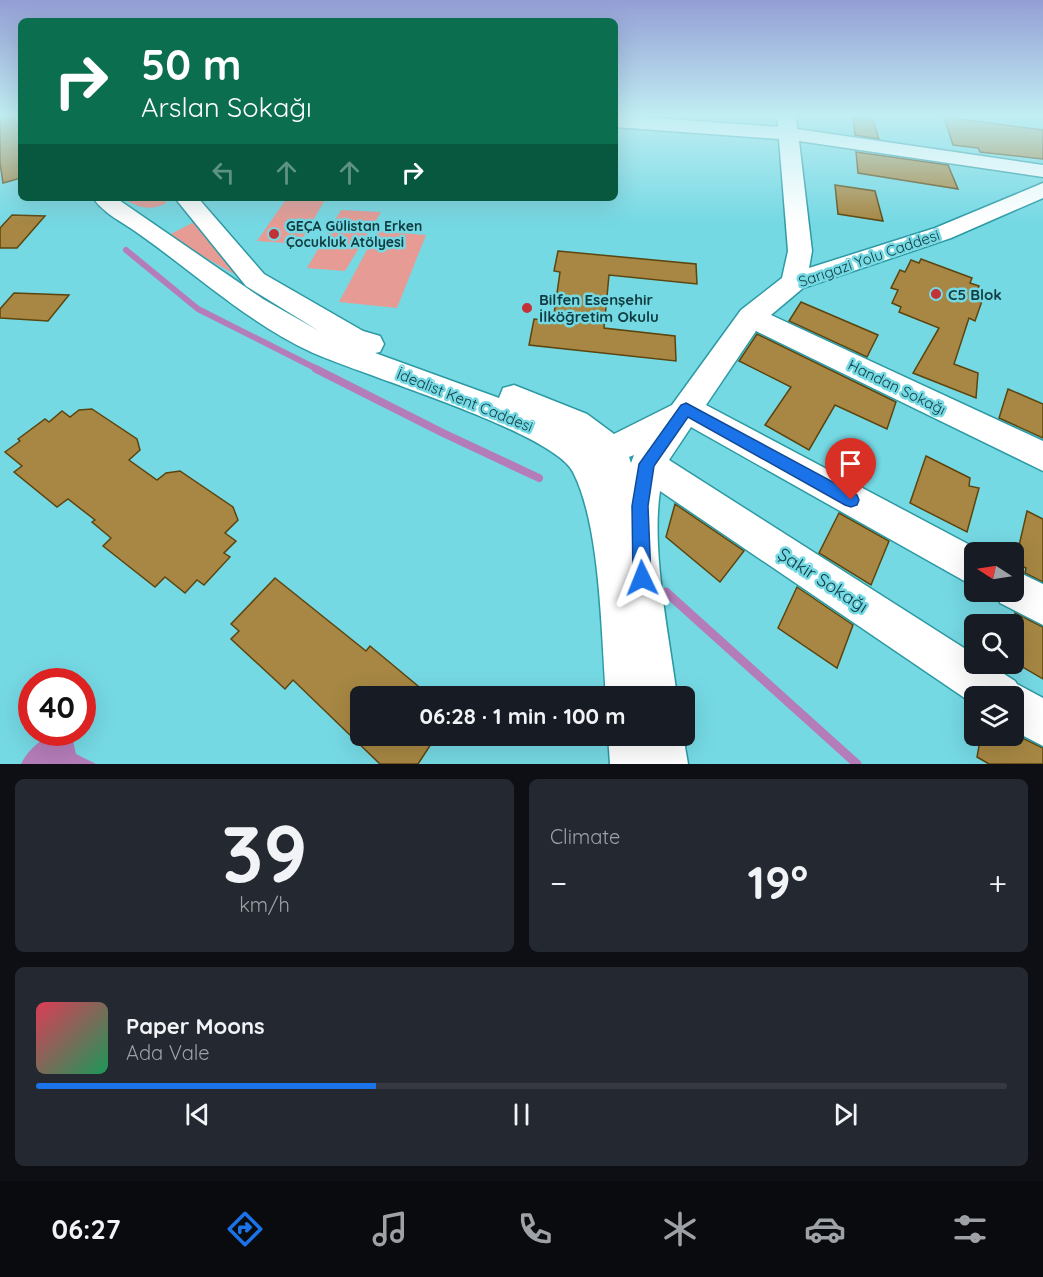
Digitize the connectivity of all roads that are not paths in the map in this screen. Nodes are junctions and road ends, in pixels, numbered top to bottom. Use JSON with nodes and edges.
{"nodes":[{"id":1,"x":790,"y":151,"type":"edge"},
{"id":2,"x":930,"y":151,"type":"edge"},
{"id":3,"x":1043,"y":171,"type":"edge"},
{"id":4,"x":1043,"y":190,"type":"edge"},
{"id":5,"x":106,"y":201,"type":"edge"},
{"id":6,"x":168,"y":210,"type":"edge"},
{"id":7,"x":794,"y":282,"type":"junction"},
{"id":8,"x":751,"y":317,"type":"junction"},
{"id":9,"x":686,"y":409,"type":"junction"},
{"id":10,"x":609,"y":450,"type":"junction"},
{"id":11,"x":1043,"y":457,"type":"edge"},
{"id":12,"x":647,"y":464,"type":"junction"},
{"id":13,"x":603,"y":507,"type":"junction"},
{"id":14,"x":964,"y":562,"type":"edge"},
{"id":15,"x":642,"y":578,"type":"junction"},
{"id":16,"x":1024,"y":595,"type":"edge"},
{"id":17,"x":1043,"y":605,"type":"edge"},
{"id":18,"x":626,"y":686,"type":"edge"},
{"id":19,"x":655,"y":686,"type":"edge"},
{"id":20,"x":985,"y":686,"type":"edge"},
{"id":21,"x":1024,"y":712,"type":"edge"},
{"id":22,"x":1043,"y":724,"type":"edge"},
{"id":23,"x":631,"y":746,"type":"edge"},
{"id":24,"x":663,"y":746,"type":"edge"},
{"id":25,"x":633,"y":764,"type":"edge"},
{"id":26,"x":665,"y":764,"type":"edge"}],
"edges":[{"from":1,"to":7,"type":"street"},
{"from":2,"to":3,"type":"street"},
{"from":4,"to":7,"type":"street","name":"Sarıgazi Yolu Caddesi"},
{"from":5,"to":6,"type":"street","name":"İdealist Kent Caddesi"},
{"from":6,"to":10,"type":"street","name":"İdealist Kent Caddesi"},
{"from":6,"to":13,"type":"street","name":"İdealist Kent Caddesi"},
{"from":7,"to":8,"type":"street","name":"Sarıgazi Yolu Caddesi"},
{"from":8,"to":9,"type":"street","name":"Sarıgazi Yolu Caddesi"},
{"from":8,"to":11,"type":"street","name":"Handan Sokağı"},
{"from":9,"to":10,"type":"street"},
{"from":9,"to":12,"type":"street","name":"Sarıgazi Yolu Caddesi"},
{"from":9,"to":14,"type":"street"},
{"from":10,"to":13,"type":"street"},
{"from":10,"to":15,"type":"street","name":"İdealist Kent Caddesi"},
{"from":12,"to":15,"type":"street","name":"Sarıgazi Yolu Caddesi"},
{"from":12,"to":20,"type":"street","name":"Şakir Sokağı"},
{"from":13,"to":18,"type":"street","name":"İdealist Kent Caddesi"},
{"from":15,"to":19,"type":"street","name":"Sarıgazi Yolu Caddesi"},
{"from":16,"to":17,"type":"street"},
{"from":21,"to":22,"type":"street"},
{"from":23,"to":25,"type":"street"},
{"from":24,"to":26,"type":"street"}]}
